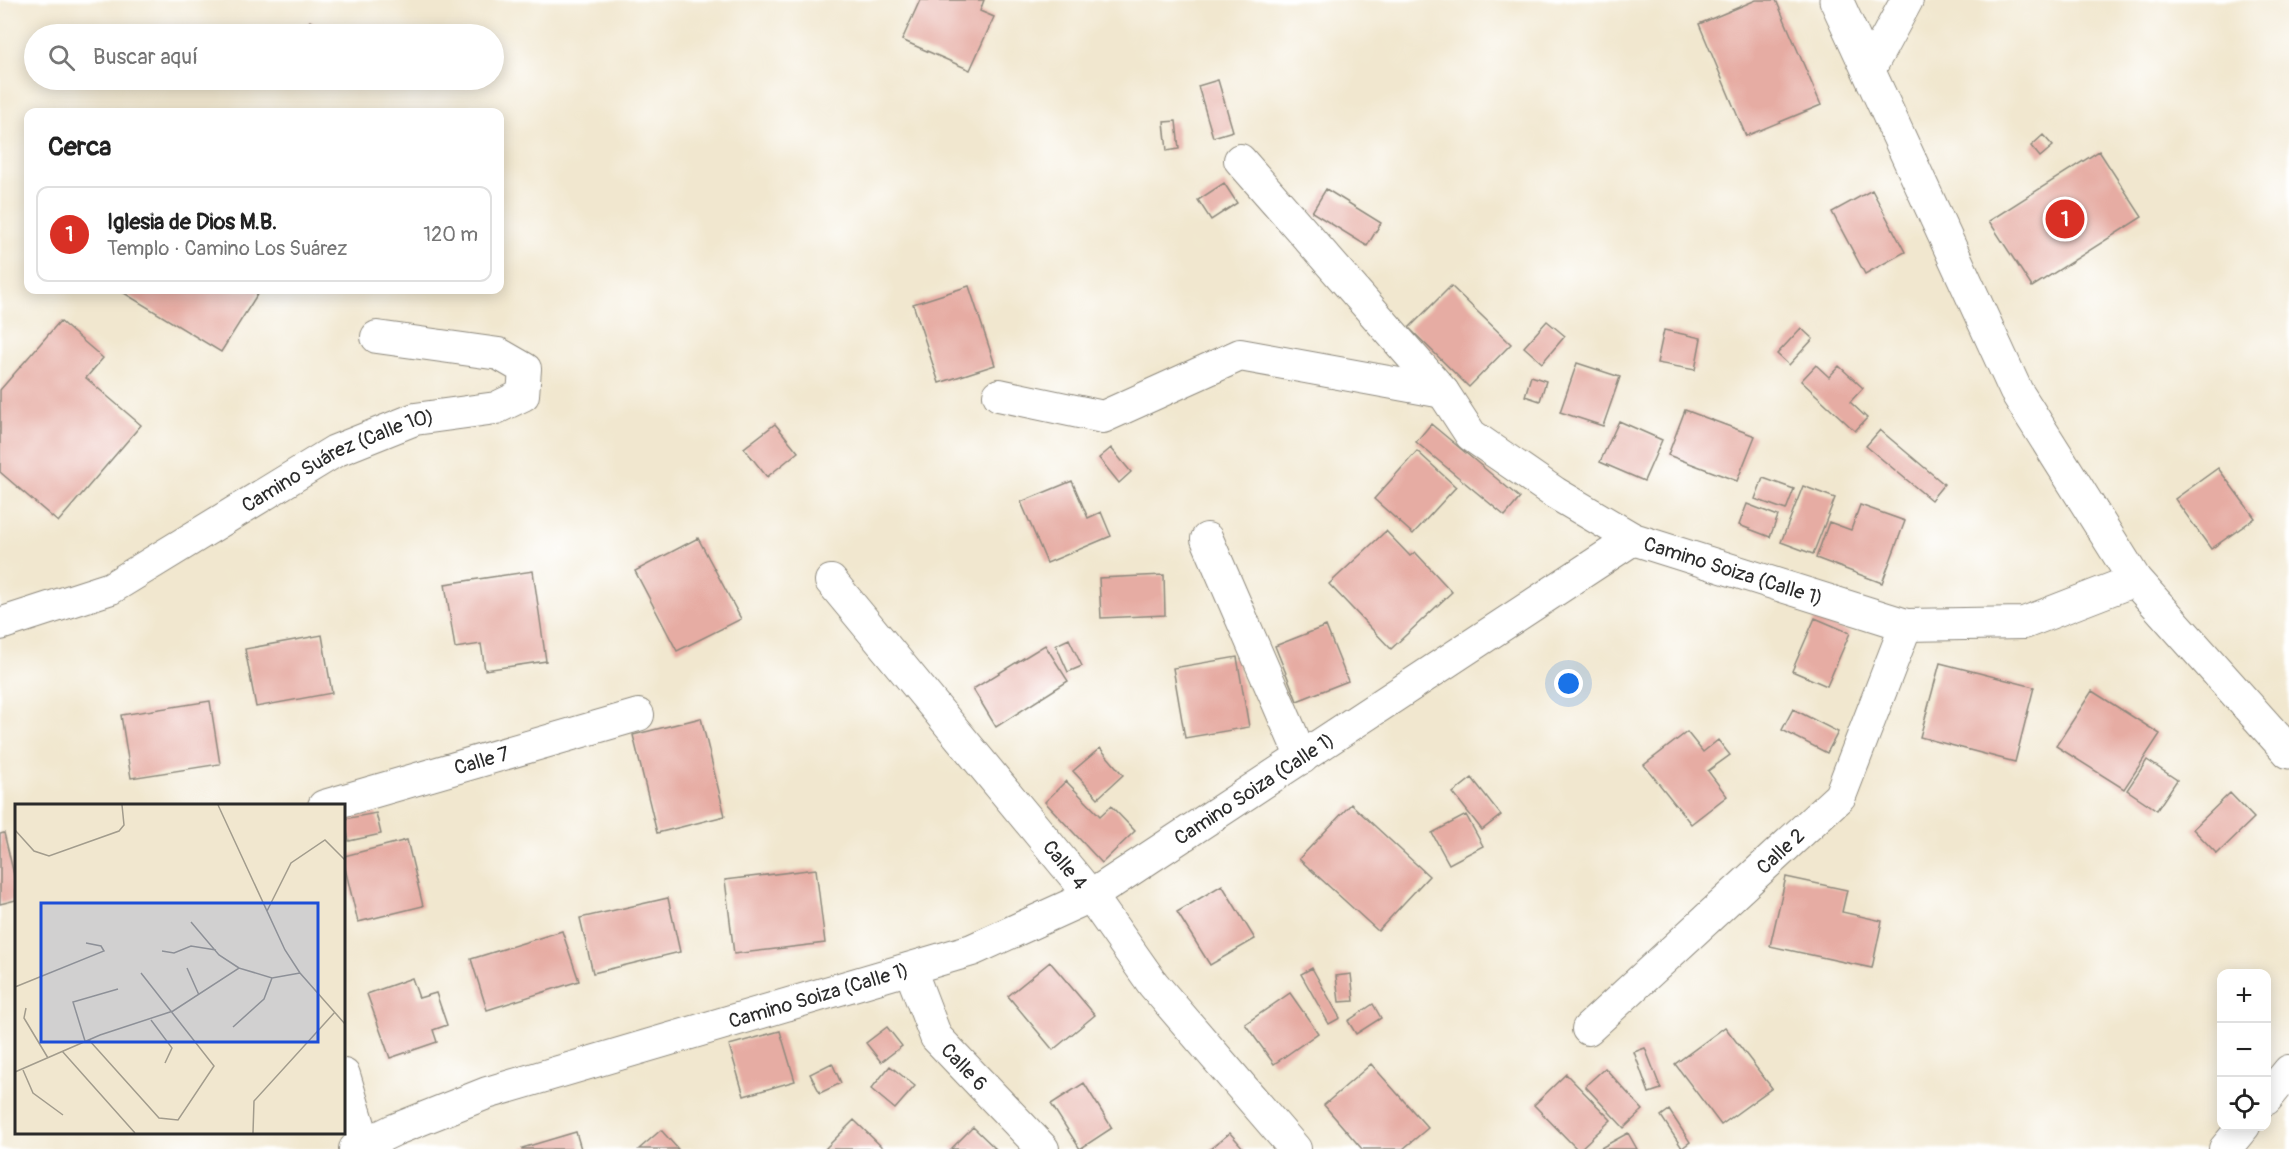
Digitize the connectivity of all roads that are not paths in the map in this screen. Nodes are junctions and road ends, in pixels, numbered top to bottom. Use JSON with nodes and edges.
{"nodes":[{"id":1,"x":1836,"y":0,"type":"edge"},
{"id":2,"x":1907,"y":0,"type":"edge"},
{"id":3,"x":1869,"y":70,"type":"junction"},
{"id":4,"x":1240,"y":160,"type":"dead end"},
{"id":5,"x":377,"y":337,"type":"dead end"},
{"id":6,"x":1443,"y":392,"type":"junction"},
{"id":7,"x":999,"y":395,"type":"dead end"},
{"id":8,"x":1207,"y":539,"type":"dead end"},
{"id":9,"x":1633,"y":539,"type":"junction"},
{"id":10,"x":2135,"y":580,"type":"junction"},
{"id":11,"x":831,"y":581,"type":"dead end"},
{"id":12,"x":0,"y":624,"type":"edge"},
{"id":13,"x":1906,"y":625,"type":"junction"},
{"id":14,"x":638,"y":715,"type":"dead end"},
{"id":15,"x":2289,"y":752,"type":"edge"},
{"id":16,"x":1302,"y":758,"type":"junction"},
{"id":17,"x":331,"y":804,"type":"edge"},
{"id":18,"x":1091,"y":896,"type":"junction"},
{"id":19,"x":910,"y":969,"type":"junction"},
{"id":20,"x":1588,"y":1029,"type":"dead end"},
{"id":21,"x":2289,"y":1071,"type":"edge"},
{"id":22,"x":345,"y":1080,"type":"edge"},
{"id":23,"x":2271,"y":1093,"type":"edge"},
{"id":24,"x":2240,"y":1131,"type":"edge"},
{"id":25,"x":401,"y":1140,"type":"edge"},
{"id":26,"x":360,"y":1147,"type":"edge"},
{"id":27,"x":1043,"y":1149,"type":"edge"},
{"id":28,"x":1294,"y":1149,"type":"edge"},
{"id":29,"x":2225,"y":1149,"type":"edge"}],
"edges":[{"from":1,"to":3,"type":"street"},
{"from":2,"to":3,"type":"street"},
{"from":3,"to":10,"type":"street"},
{"from":4,"to":6,"type":"street"},
{"from":5,"to":12,"type":"street","name":"Camino Suárez (Calle 10)"},
{"from":6,"to":7,"type":"street"},
{"from":6,"to":9,"type":"street"},
{"from":8,"to":16,"type":"street"},
{"from":9,"to":13,"type":"street","name":"Camino Soiza (Calle 1)"},
{"from":9,"to":16,"type":"street","name":"Camino Soiza (Calle 1)"},
{"from":10,"to":13,"type":"street","name":"Camino Soiza (Calle 1)"},
{"from":10,"to":15,"type":"street"},
{"from":11,"to":18,"type":"street","name":"Calle 4"},
{"from":13,"to":20,"type":"street","name":"Calle 2"},
{"from":14,"to":17,"type":"street","name":"Calle 7"},
{"from":16,"to":18,"type":"street","name":"Camino Soiza (Calle 1)"},
{"from":18,"to":19,"type":"street","name":"Camino Soiza (Calle 1)"},
{"from":18,"to":28,"type":"street","name":"Calle 4"},
{"from":19,"to":25,"type":"street","name":"Camino Soiza (Calle 1)"},
{"from":19,"to":27,"type":"street","name":"Calle 6"},
{"from":21,"to":23,"type":"street"},
{"from":22,"to":26,"type":"street"},
{"from":24,"to":29,"type":"street"},
{"from":25,"to":26,"type":"street","name":"Camino Soiza (Calle 1)"}]}
